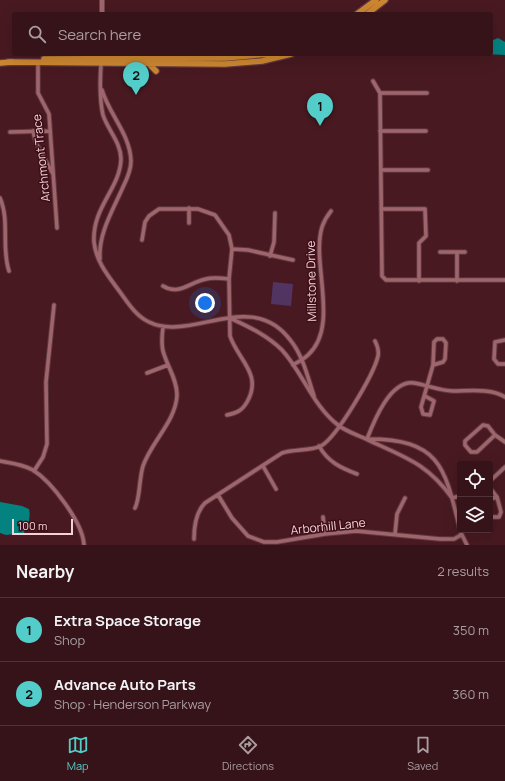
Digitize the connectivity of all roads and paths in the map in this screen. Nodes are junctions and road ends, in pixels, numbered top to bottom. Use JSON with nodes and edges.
{"nodes":[{"id":1,"x":102,"y":0,"type":"edge"},
{"id":2,"x":376,"y":0,"type":"edge"},
{"id":3,"x":385,"y":0,"type":"edge"},
{"id":4,"x":102,"y":12,"type":"edge"},
{"id":5,"x":360,"y":12,"type":"edge"},
{"id":6,"x":370,"y":12,"type":"edge"},
{"id":7,"x":88,"y":56,"type":"edge"},
{"id":8,"x":247,"y":56,"type":"edge"},
{"id":9,"x":283,"y":56,"type":"edge"},
{"id":10,"x":83,"y":59,"type":"junction"},
{"id":11,"x":101,"y":59,"type":"edge"},
{"id":12,"x":8,"y":62,"type":"junction"},
{"id":13,"x":0,"y":63,"type":"edge"},
{"id":14,"x":38,"y":63,"type":"junction"},
{"id":15,"x":146,"y":64,"type":"junction"},
{"id":16,"x":156,"y":70,"type":"dead end"},
{"id":17,"x":373,"y":82,"type":"dead end"},
{"id":18,"x":100,"y":85,"type":"junction"},
{"id":19,"x":380,"y":93,"type":"junction"},
{"id":20,"x":427,"y":93,"type":"dead end"},
{"id":21,"x":50,"y":131,"type":"junction"},
{"id":22,"x":426,"y":131,"type":"dead end"},
{"id":23,"x":10,"y":132,"type":"dead end"},
{"id":24,"x":33,"y":132,"type":"junction"},
{"id":25,"x":380,"y":132,"type":"junction"},
{"id":26,"x":381,"y":170,"type":"junction"},
{"id":27,"x":428,"y":170,"type":"dead end"},
{"id":28,"x":53,"y":175,"type":"junction"},
{"id":29,"x":0,"y":198,"type":"edge"},
{"id":30,"x":189,"y":208,"type":"junction"},
{"id":31,"x":381,"y":209,"type":"junction"},
{"id":32,"x":219,"y":210,"type":"dead end"},
{"id":33,"x":331,"y":211,"type":"dead end"},
{"id":34,"x":276,"y":213,"type":"dead end"},
{"id":35,"x":215,"y":215,"type":"junction"},
{"id":36,"x":189,"y":222,"type":"dead end"},
{"id":37,"x":57,"y":228,"type":"dead end"},
{"id":38,"x":142,"y":240,"type":"dead end"},
{"id":39,"x":232,"y":249,"type":"junction"},
{"id":40,"x":440,"y":252,"type":"dead end"},
{"id":41,"x":457,"y":252,"type":"junction"},
{"id":42,"x":465,"y":252,"type":"dead end"},
{"id":43,"x":270,"y":256,"type":"junction"},
{"id":44,"x":293,"y":260,"type":"dead end"},
{"id":45,"x":101,"y":265,"type":"junction"},
{"id":46,"x":9,"y":271,"type":"dead end"},
{"id":47,"x":229,"y":279,"type":"junction"},
{"id":48,"x":505,"y":280,"type":"edge"},
{"id":49,"x":419,"y":281,"type":"junction"},
{"id":50,"x":456,"y":281,"type":"junction"},
{"id":51,"x":163,"y":286,"type":"dead end"},
{"id":52,"x":54,"y":305,"type":"dead end"},
{"id":53,"x":230,"y":318,"type":"junction"},
{"id":54,"x":163,"y":327,"type":"junction"},
{"id":55,"x":505,"y":340,"type":"edge"},
{"id":56,"x":375,"y":341,"type":"dead end"},
{"id":57,"x":301,"y":360,"type":"junction"},
{"id":58,"x":505,"y":364,"type":"edge"},
{"id":59,"x":168,"y":365,"type":"junction"},
{"id":60,"x":293,"y":365,"type":"junction"},
{"id":61,"x":433,"y":365,"type":"junction"},
{"id":62,"x":147,"y":373,"type":"dead end"},
{"id":63,"x":428,"y":386,"type":"junction"},
{"id":64,"x":314,"y":396,"type":"junction"},
{"id":65,"x":425,"y":396,"type":"junction"},
{"id":66,"x":505,"y":397,"type":"edge"},
{"id":67,"x":227,"y":414,"type":"dead end"},
{"id":68,"x":339,"y":426,"type":"junction"},
{"id":69,"x":495,"y":435,"type":"junction"},
{"id":70,"x":367,"y":439,"type":"junction"},
{"id":71,"x":505,"y":442,"type":"edge"},
{"id":72,"x":319,"y":446,"type":"junction"},
{"id":73,"x":0,"y":461,"type":"edge"},
{"id":74,"x":262,"y":466,"type":"junction"},
{"id":75,"x":505,"y":467,"type":"edge"},
{"id":76,"x":34,"y":471,"type":"junction"},
{"id":77,"x":357,"y":474,"type":"dead end"},
{"id":78,"x":493,"y":477,"type":"edge"},
{"id":79,"x":276,"y":489,"type":"dead end"},
{"id":80,"x":493,"y":492,"type":"edge"},
{"id":81,"x":218,"y":495,"type":"junction"},
{"id":82,"x":457,"y":497,"type":"edge"},
{"id":83,"x":497,"y":497,"type":"junction"},
{"id":84,"x":405,"y":498,"type":"dead end"},
{"id":85,"x":452,"y":498,"type":"junction"},
{"id":86,"x":493,"y":498,"type":"edge"},
{"id":87,"x":135,"y":508,"type":"dead end"},
{"id":88,"x":323,"y":517,"type":"dead end"},
{"id":89,"x":457,"y":518,"type":"edge"},
{"id":90,"x":493,"y":518,"type":"edge"},
{"id":91,"x":325,"y":534,"type":"junction"},
{"id":92,"x":395,"y":534,"type":"junction"},
{"id":93,"x":461,"y":535,"type":"joint"},
{"id":94,"x":194,"y":538,"type":"dead end"},
{"id":95,"x":84,"y":545,"type":"edge"},
{"id":96,"x":467,"y":545,"type":"edge"}],
"edges":[{"from":1,"to":4,"type":"street"},
{"from":2,"to":5,"type":"main road"},
{"from":3,"to":6,"type":"main road"},
{"from":7,"to":10,"type":"main road"},
{"from":8,"to":11,"type":"main road"},
{"from":9,"to":15,"type":"main road"},
{"from":10,"to":11,"type":"main road"},
{"from":10,"to":12,"type":"main road"},
{"from":11,"to":14,"type":"main road"},
{"from":11,"to":15,"type":"main road"},
{"from":11,"to":18,"type":"street"},
{"from":12,"to":13,"type":"main road"},
{"from":12,"to":14,"type":"main road"},
{"from":14,"to":21,"type":"street","name":"Archmont Trace"},
{"from":15,"to":16,"type":"main road"},
{"from":17,"to":19,"type":"street"},
{"from":18,"to":45,"type":"street"},
{"from":18,"to":45,"type":"street"},
{"from":19,"to":20,"type":"street"},
{"from":19,"to":25,"type":"street"},
{"from":21,"to":24,"type":"street"},
{"from":21,"to":28,"type":"street","name":"Archmont Trace"},
{"from":22,"to":25,"type":"street"},
{"from":23,"to":24,"type":"street"},
{"from":24,"to":28,"type":"street"},
{"from":25,"to":26,"type":"street"},
{"from":26,"to":27,"type":"street"},
{"from":26,"to":31,"type":"street"},
{"from":28,"to":37,"type":"street","name":"Archmont Trace"},
{"from":29,"to":46,"type":"street"},
{"from":30,"to":35,"type":"street"},
{"from":30,"to":36,"type":"street"},
{"from":30,"to":38,"type":"street"},
{"from":31,"to":49,"type":"street"},
{"from":31,"to":49,"type":"street"},
{"from":32,"to":35,"type":"street"},
{"from":33,"to":57,"type":"street","name":"Millstone Drive"},
{"from":34,"to":43,"type":"street"},
{"from":35,"to":39,"type":"street"},
{"from":39,"to":43,"type":"street"},
{"from":39,"to":47,"type":"street"},
{"from":40,"to":41,"type":"street"},
{"from":41,"to":42,"type":"street"},
{"from":41,"to":50,"type":"street"},
{"from":43,"to":44,"type":"street"},
{"from":45,"to":54,"type":"street"},
{"from":47,"to":51,"type":"street"},
{"from":47,"to":53,"type":"street"},
{"from":48,"to":50,"type":"street"},
{"from":49,"to":50,"type":"street"},
{"from":52,"to":76,"type":"street"},
{"from":53,"to":54,"type":"street"},
{"from":53,"to":57,"type":"street"},
{"from":53,"to":60,"type":"street"},
{"from":53,"to":67,"type":"street"},
{"from":54,"to":59,"type":"street"},
{"from":55,"to":58,"type":"street"},
{"from":56,"to":68,"type":"street"},
{"from":57,"to":60,"type":"street","name":"Millstone Drive"},
{"from":57,"to":64,"type":"street"},
{"from":59,"to":62,"type":"street"},
{"from":59,"to":87,"type":"street"},
{"from":60,"to":64,"type":"street"},
{"from":61,"to":61,"type":"street"},
{"from":61,"to":63,"type":"street"},
{"from":63,"to":65,"type":"street"},
{"from":63,"to":66,"type":"street"},
{"from":63,"to":70,"type":"street"},
{"from":64,"to":68,"type":"street"},
{"from":65,"to":65,"type":"street"},
{"from":68,"to":70,"type":"street"},
{"from":68,"to":72,"type":"street"},
{"from":69,"to":69,"type":"street"},
{"from":69,"to":71,"type":"street"},
{"from":70,"to":85,"type":"street"},
{"from":70,"to":85,"type":"street"},
{"from":72,"to":74,"type":"street"},
{"from":72,"to":77,"type":"street"},
{"from":73,"to":76,"type":"street"},
{"from":74,"to":79,"type":"street"},
{"from":74,"to":81,"type":"street"},
{"from":75,"to":78,"type":"street"},
{"from":76,"to":95,"type":"street"},
{"from":80,"to":83,"type":"street"},
{"from":81,"to":91,"type":"street","name":"Arborhill Lane"},
{"from":81,"to":94,"type":"street"},
{"from":82,"to":85,"type":"street"},
{"from":83,"to":86,"type":"street"},
{"from":83,"to":90,"type":"street"},
{"from":84,"to":92,"type":"street"},
{"from":85,"to":89,"type":"street"},
{"from":88,"to":91,"type":"street"},
{"from":91,"to":92,"type":"street","name":"Arborhill Lane"},
{"from":92,"to":93,"type":"street","name":"Arborhill Lane"},
{"from":93,"to":96,"type":"street"}]}
